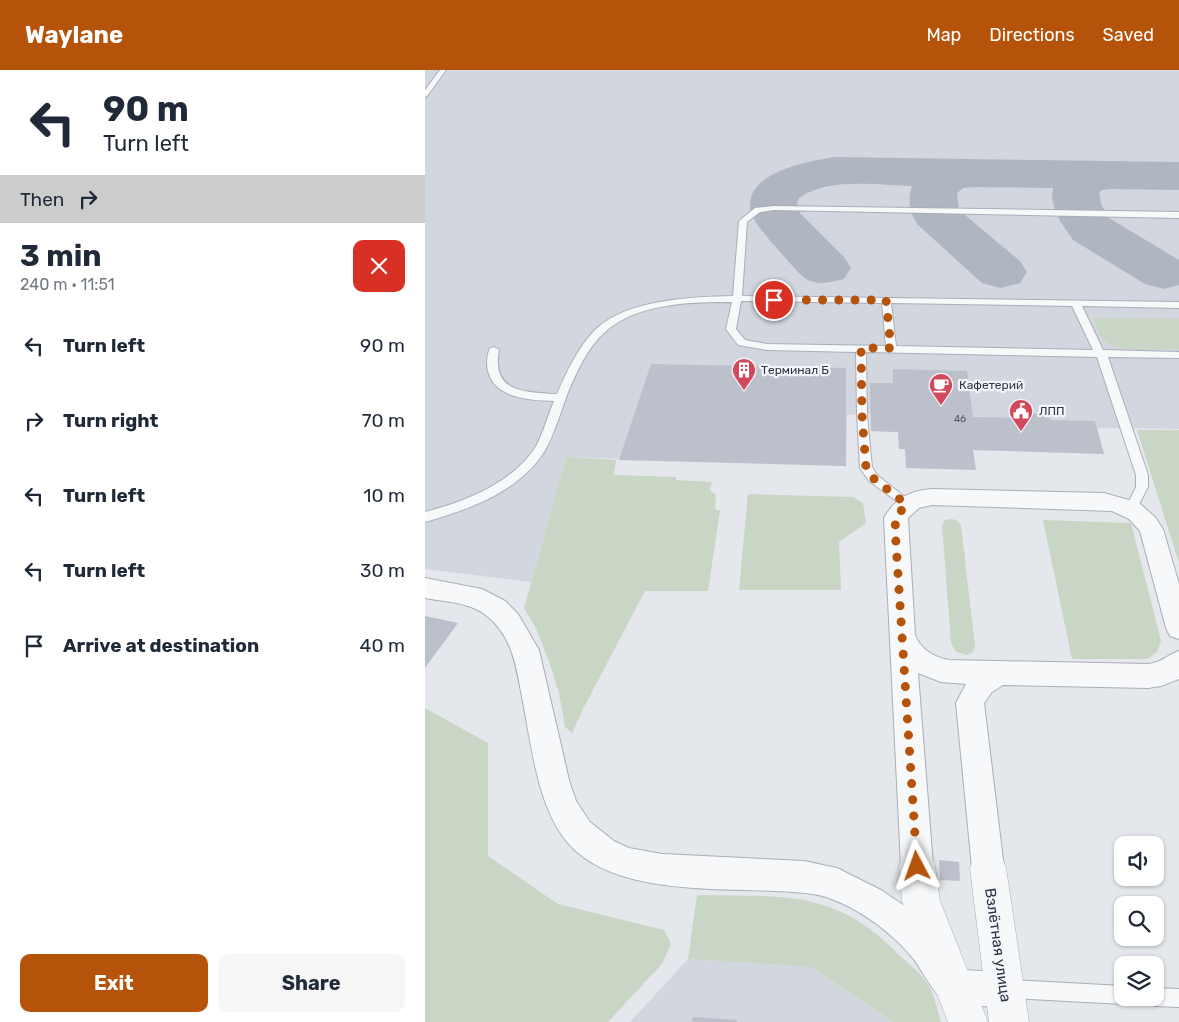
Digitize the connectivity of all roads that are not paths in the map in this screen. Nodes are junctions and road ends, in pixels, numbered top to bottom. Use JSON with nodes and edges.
{"nodes":[{"id":1,"x":443,"y":70,"type":"edge"},
{"id":2,"x":425,"y":95,"type":"edge"},
{"id":3,"x":1179,"y":215,"type":"edge"},
{"id":4,"x":737,"y":299,"type":"junction"},
{"id":5,"x":886,"y":300,"type":"junction"},
{"id":6,"x":1076,"y":304,"type":"junction"},
{"id":7,"x":1179,"y":305,"type":"edge"},
{"id":8,"x":861,"y":348,"type":"junction"},
{"id":9,"x":891,"y":348,"type":"junction"},
{"id":10,"x":494,"y":350,"type":"dead end"},
{"id":11,"x":1099,"y":352,"type":"junction"},
{"id":12,"x":1179,"y":355,"type":"edge"},
{"id":13,"x":562,"y":398,"type":"junction"},
{"id":14,"x":906,"y":504,"type":"junction"},
{"id":15,"x":1131,"y":509,"type":"junction"},
{"id":16,"x":425,"y":517,"type":"edge"},
{"id":17,"x":425,"y":588,"type":"edge"},
{"id":18,"x":1179,"y":628,"type":"edge"},
{"id":19,"x":902,"y":635,"type":"junction"},
{"id":20,"x":1179,"y":662,"type":"edge"},
{"id":21,"x":1007,"y":673,"type":"junction"},
{"id":22,"x":917,"y":866,"type":"joint"},
{"id":23,"x":988,"y":868,"type":"joint"},
{"id":24,"x":954,"y":987,"type":"junction"},
{"id":25,"x":1114,"y":996,"type":"edge"},
{"id":26,"x":1164,"y":997,"type":"edge"},
{"id":27,"x":1179,"y":998,"type":"edge"},
{"id":28,"x":1006,"y":1005,"type":"edge"},
{"id":29,"x":968,"y":1022,"type":"edge"}],
"edges":[{"from":1,"to":2,"type":"lane"},
{"from":3,"to":4,"type":"lane"},
{"from":4,"to":5,"type":"lane"},
{"from":4,"to":8,"type":"lane"},
{"from":4,"to":13,"type":"lane"},
{"from":5,"to":6,"type":"lane"},
{"from":5,"to":9,"type":"lane"},
{"from":6,"to":7,"type":"lane"},
{"from":6,"to":11,"type":"lane"},
{"from":8,"to":9,"type":"lane"},
{"from":8,"to":14,"type":"lane"},
{"from":9,"to":11,"type":"lane"},
{"from":10,"to":13,"type":"lane"},
{"from":11,"to":12,"type":"lane"},
{"from":11,"to":15,"type":"lane"},
{"from":13,"to":16,"type":"lane"},
{"from":14,"to":15,"type":"street"},
{"from":14,"to":19,"type":"street"},
{"from":15,"to":18,"type":"street"},
{"from":17,"to":24,"type":"street"},
{"from":19,"to":21,"type":"street"},
{"from":19,"to":22,"type":"street"},
{"from":20,"to":21,"type":"street"},
{"from":21,"to":23,"type":"street"},
{"from":22,"to":24,"type":"street"},
{"from":23,"to":28,"type":"street","name":"Взлётная улица"},
{"from":24,"to":28,"type":"street"},
{"from":24,"to":29,"type":"street"},
{"from":25,"to":28,"type":"lane"},
{"from":26,"to":27,"type":"lane"}]}
